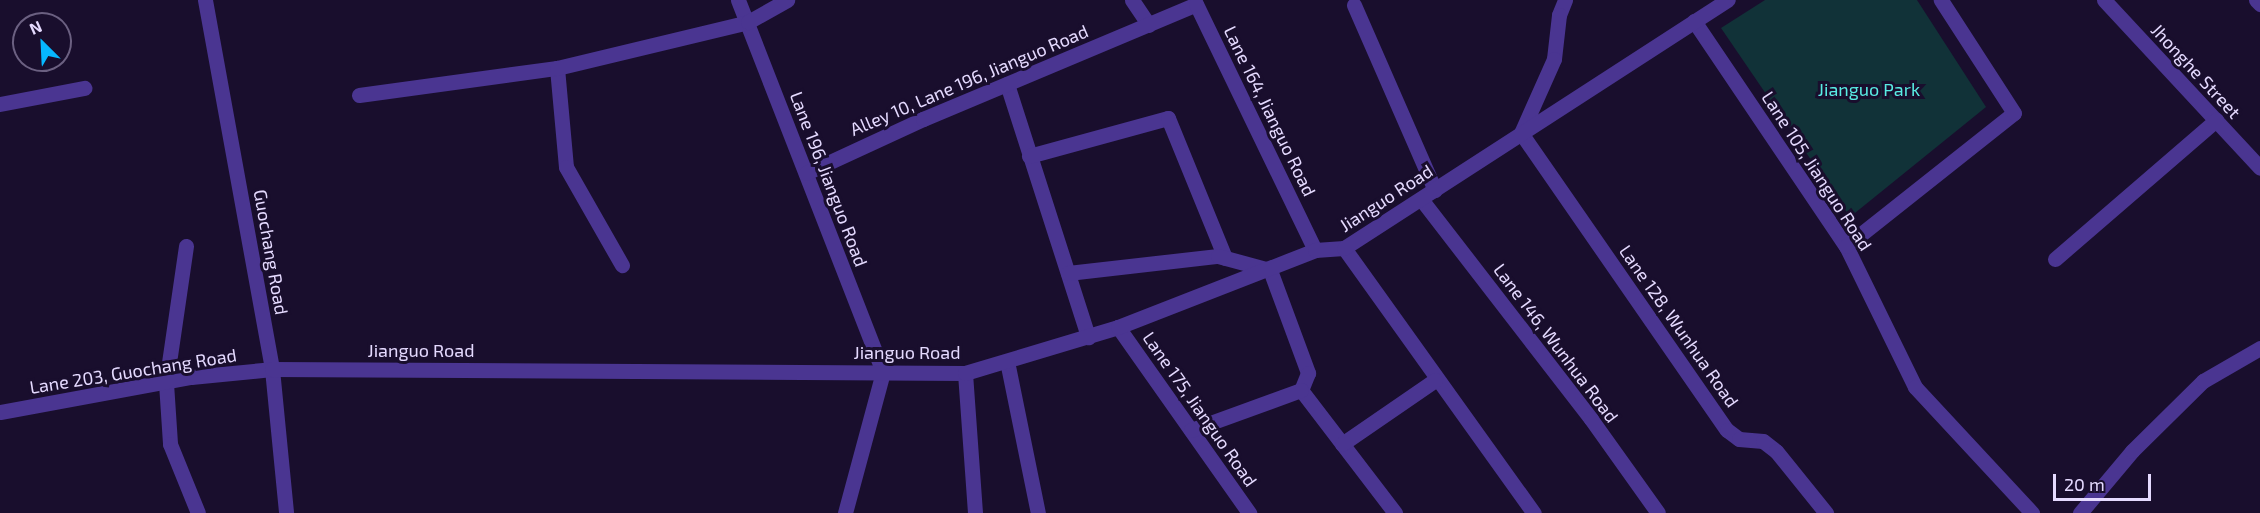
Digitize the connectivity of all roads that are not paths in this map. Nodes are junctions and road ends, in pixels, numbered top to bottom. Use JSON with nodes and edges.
{"nodes":[{"id":1,"x":205,"y":0,"type":"edge"},
{"id":2,"x":738,"y":0,"type":"edge"},
{"id":3,"x":787,"y":0,"type":"edge"},
{"id":4,"x":1132,"y":0,"type":"edge"},
{"id":5,"x":1565,"y":0,"type":"edge"},
{"id":6,"x":1728,"y":0,"type":"edge"},
{"id":7,"x":1941,"y":0,"type":"edge"},
{"id":8,"x":2104,"y":0,"type":"edge"},
{"id":9,"x":2256,"y":0,"type":"edge"},
{"id":10,"x":1354,"y":4,"type":"dead end"},
{"id":11,"x":2260,"y":4,"type":"edge"},
{"id":12,"x":1694,"y":21,"type":"junction"},
{"id":13,"x":748,"y":22,"type":"junction"},
{"id":14,"x":1149,"y":25,"type":"junction"},
{"id":15,"x":557,"y":68,"type":"junction"},
{"id":16,"x":1007,"y":84,"type":"junction"},
{"id":17,"x":84,"y":88,"type":"dead end"},
{"id":18,"x":359,"y":94,"type":"dead end"},
{"id":19,"x":0,"y":104,"type":"edge"},
{"id":20,"x":2216,"y":120,"type":"junction"},
{"id":21,"x":1521,"y":133,"type":"junction"},
{"id":22,"x":1029,"y":156,"type":"junction"},
{"id":23,"x":2260,"y":168,"type":"edge"},
{"id":24,"x":806,"y":173,"type":"junction"},
{"id":25,"x":1435,"y":189,"type":"junction"},
{"id":26,"x":1421,"y":199,"type":"junction"},
{"id":27,"x":186,"y":246,"type":"dead end"},
{"id":28,"x":1846,"y":246,"type":"junction"},
{"id":29,"x":1344,"y":248,"type":"junction"},
{"id":30,"x":1315,"y":250,"type":"junction"},
{"id":31,"x":1225,"y":258,"type":"junction"},
{"id":32,"x":2055,"y":259,"type":"dead end"},
{"id":33,"x":622,"y":265,"type":"dead end"},
{"id":34,"x":1270,"y":270,"type":"junction"},
{"id":35,"x":1068,"y":273,"type":"junction"},
{"id":36,"x":1118,"y":327,"type":"junction"},
{"id":37,"x":1088,"y":337,"type":"junction"},
{"id":38,"x":2260,"y":348,"type":"edge"},
{"id":39,"x":1007,"y":361,"type":"junction"},
{"id":40,"x":272,"y":369,"type":"junction"},
{"id":41,"x":882,"y":372,"type":"junction"},
{"id":42,"x":965,"y":373,"type":"junction"},
{"id":43,"x":1435,"y":380,"type":"junction"},
{"id":44,"x":166,"y":383,"type":"junction"},
{"id":45,"x":1301,"y":390,"type":"junction"},
{"id":46,"x":0,"y":412,"type":"edge"},
{"id":47,"x":1191,"y":430,"type":"junction"},
{"id":48,"x":1342,"y":444,"type":"junction"},
{"id":49,"x":198,"y":513,"type":"edge"},
{"id":50,"x":286,"y":513,"type":"edge"},
{"id":51,"x":845,"y":513,"type":"edge"},
{"id":52,"x":975,"y":513,"type":"edge"},
{"id":53,"x":1038,"y":513,"type":"edge"},
{"id":54,"x":1249,"y":513,"type":"edge"},
{"id":55,"x":1395,"y":513,"type":"edge"},
{"id":56,"x":1534,"y":513,"type":"edge"},
{"id":57,"x":1658,"y":513,"type":"edge"},
{"id":58,"x":1826,"y":513,"type":"edge"},
{"id":59,"x":2032,"y":513,"type":"edge"},
{"id":60,"x":2080,"y":513,"type":"edge"}],
"edges":[{"from":1,"to":40,"type":"street","name":"Guochang Road"},
{"from":2,"to":13,"type":"street","name":"Lane 196, Jianguo Road"},
{"from":3,"to":13,"type":"street"},
{"from":4,"to":14,"type":"street"},
{"from":5,"to":21,"type":"street"},
{"from":6,"to":12,"type":"street","name":"Jianguo Road"},
{"from":7,"to":28,"type":"street"},
{"from":8,"to":20,"type":"street","name":"Jhonghe Street"},
{"from":9,"to":11,"type":"street"},
{"from":10,"to":25,"type":"street"},
{"from":12,"to":21,"type":"street","name":"Jianguo Road"},
{"from":12,"to":28,"type":"street","name":"Lane 105, Jianguo Road"},
{"from":13,"to":15,"type":"street"},
{"from":13,"to":24,"type":"street","name":"Lane 196, Jianguo Road"},
{"from":14,"to":16,"type":"street","name":"Alley 10, Lane 196, Jianguo Road"},
{"from":14,"to":30,"type":"street","name":"Lane 164, Jianguo Road"},
{"from":15,"to":18,"type":"street"},
{"from":15,"to":33,"type":"street"},
{"from":16,"to":22,"type":"street"},
{"from":16,"to":24,"type":"street","name":"Alley 10, Lane 196, Jianguo Road"},
{"from":17,"to":19,"type":"street"},
{"from":20,"to":23,"type":"street","name":"Jhonghe Street"},
{"from":20,"to":32,"type":"street"},
{"from":21,"to":25,"type":"street","name":"Jianguo Road"},
{"from":21,"to":58,"type":"street","name":"Lane 128, Wunhua Road"},
{"from":22,"to":31,"type":"street"},
{"from":22,"to":35,"type":"street"},
{"from":24,"to":41,"type":"street","name":"Lane 196, Jianguo Road"},
{"from":25,"to":26,"type":"street","name":"Jianguo Road"},
{"from":26,"to":29,"type":"street","name":"Jianguo Road"},
{"from":26,"to":57,"type":"street","name":"Lane 146, Wunhua Road"},
{"from":27,"to":44,"type":"street"},
{"from":28,"to":59,"type":"street","name":"Lane 105, Jianguo Road"},
{"from":29,"to":30,"type":"street","name":"Jianguo Road"},
{"from":29,"to":43,"type":"street"},
{"from":30,"to":34,"type":"street","name":"Jianguo Road"},
{"from":31,"to":34,"type":"street"},
{"from":31,"to":35,"type":"street"},
{"from":34,"to":36,"type":"street","name":"Jianguo Road"},
{"from":34,"to":45,"type":"street"},
{"from":35,"to":37,"type":"street"},
{"from":36,"to":37,"type":"street","name":"Jianguo Road"},
{"from":36,"to":47,"type":"street","name":"Lane 175, Jianguo Road"},
{"from":37,"to":39,"type":"street","name":"Jianguo Road"},
{"from":38,"to":60,"type":"street"},
{"from":39,"to":42,"type":"street","name":"Jianguo Road"},
{"from":39,"to":53,"type":"street"},
{"from":40,"to":41,"type":"street","name":"Jianguo Road"},
{"from":40,"to":44,"type":"street","name":"Lane 203, Guochang Road"},
{"from":40,"to":50,"type":"street","name":"Guochang Road"},
{"from":41,"to":42,"type":"street","name":"Jianguo Road"},
{"from":41,"to":51,"type":"street"},
{"from":42,"to":52,"type":"street"},
{"from":43,"to":48,"type":"street"},
{"from":43,"to":56,"type":"street"},
{"from":44,"to":46,"type":"street","name":"Lane 203, Guochang Road"},
{"from":44,"to":49,"type":"street"},
{"from":45,"to":47,"type":"street"},
{"from":45,"to":48,"type":"street"},
{"from":47,"to":54,"type":"street","name":"Lane 175, Jianguo Road"},
{"from":48,"to":55,"type":"street"}]}
